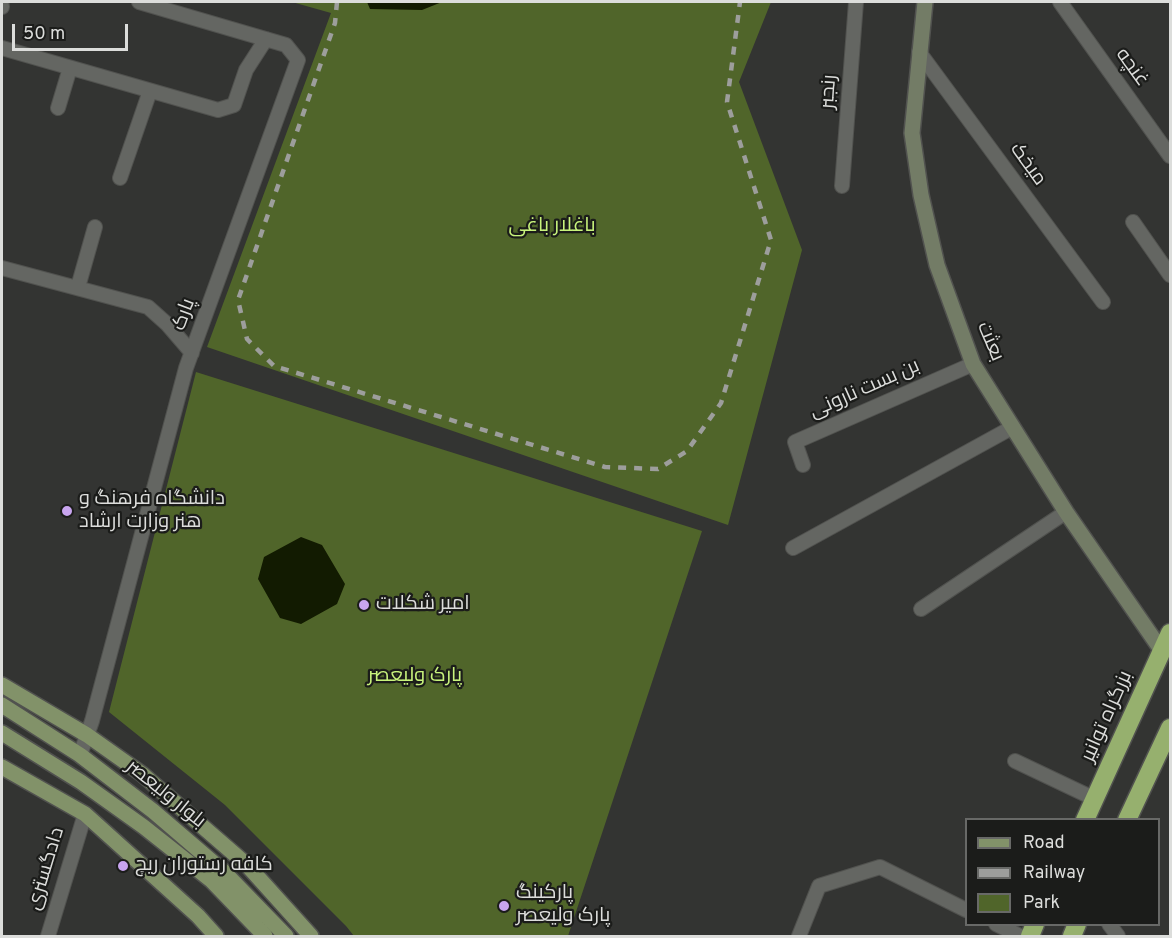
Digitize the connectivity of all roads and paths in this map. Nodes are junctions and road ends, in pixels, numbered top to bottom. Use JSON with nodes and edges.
{"nodes":[{"id":1,"x":139,"y":2,"type":"edge"},
{"id":2,"x":856,"y":2,"type":"edge"},
{"id":3,"x":926,"y":2,"type":"edge"},
{"id":4,"x":1060,"y":2,"type":"edge"},
{"id":5,"x":266,"y":39,"type":"junction"},
{"id":6,"x":2,"y":48,"type":"edge"},
{"id":7,"x":920,"y":52,"type":"junction"},
{"id":8,"x":70,"y":68,"type":"junction"},
{"id":9,"x":150,"y":91,"type":"junction"},
{"id":10,"x":58,"y":108,"type":"dead end"},
{"id":11,"x":1170,"y":156,"type":"edge"},
{"id":12,"x":120,"y":178,"type":"dead end"},
{"id":13,"x":842,"y":186,"type":"dead end"},
{"id":14,"x":1133,"y":222,"type":"dead end"},
{"id":15,"x":95,"y":226,"type":"dead end"},
{"id":16,"x":2,"y":268,"type":"edge"},
{"id":17,"x":1170,"y":275,"type":"edge"},
{"id":18,"x":78,"y":287,"type":"junction"},
{"id":19,"x":1103,"y":302,"type":"dead end"},
{"id":20,"x":192,"y":352,"type":"junction"},
{"id":21,"x":973,"y":364,"type":"junction"},
{"id":22,"x":1013,"y":428,"type":"junction"},
{"id":23,"x":803,"y":465,"type":"dead end"},
{"id":24,"x":1066,"y":512,"type":"junction"},
{"id":25,"x":793,"y":548,"type":"dead end"},
{"id":26,"x":921,"y":609,"type":"dead end"},
{"id":27,"x":1170,"y":633,"type":"edge"},
{"id":28,"x":1162,"y":651,"type":"junction"},
{"id":29,"x":2,"y":685,"type":"edge"},
{"id":30,"x":2,"y":705,"type":"edge"},
{"id":31,"x":1170,"y":728,"type":"edge"},
{"id":32,"x":2,"y":733,"type":"edge"},
{"id":33,"x":87,"y":735,"type":"junction"},
{"id":34,"x":80,"y":755,"type":"junction"},
{"id":35,"x":1015,"y":761,"type":"dead end"},
{"id":36,"x":2,"y":767,"type":"edge"},
{"id":37,"x":1095,"y":800,"type":"junction"},
{"id":38,"x":85,"y":814,"type":"junction"},
{"id":39,"x":1086,"y":818,"type":"edge"},
{"id":40,"x":1127,"y":818,"type":"edge"},
{"id":41,"x":965,"y":910,"type":"edge"},
{"id":42,"x":1000,"y":926,"type":"edge"},
{"id":43,"x":48,"y":936,"type":"edge"},
{"id":44,"x":216,"y":936,"type":"edge"},
{"id":45,"x":264,"y":936,"type":"edge"},
{"id":46,"x":286,"y":936,"type":"edge"},
{"id":47,"x":312,"y":936,"type":"edge"},
{"id":48,"x":799,"y":936,"type":"edge"},
{"id":49,"x":1020,"y":936,"type":"edge"}],
"edges":[{"from":1,"to":5,"type":"street","name":"پارک"},
{"from":2,"to":13,"type":"street","name":"رنجبر"},
{"from":3,"to":7,"type":"main road","name":"بعثت"},
{"from":4,"to":11,"type":"street","name":"غنچه"},
{"from":5,"to":9,"type":"street"},
{"from":5,"to":20,"type":"street","name":"پارک"},
{"from":6,"to":8,"type":"street"},
{"from":7,"to":19,"type":"street","name":"میخک"},
{"from":7,"to":21,"type":"main road","name":"بعثت"},
{"from":8,"to":9,"type":"street"},
{"from":8,"to":10,"type":"street"},
{"from":9,"to":12,"type":"street"},
{"from":14,"to":17,"type":"street"},
{"from":15,"to":18,"type":"street"},
{"from":16,"to":18,"type":"street"},
{"from":18,"to":20,"type":"street"},
{"from":20,"to":33,"type":"street","name":"پارک"},
{"from":21,"to":22,"type":"main road","name":"بعثت"},
{"from":21,"to":23,"type":"street","name":"بن بست نارونی"},
{"from":22,"to":24,"type":"main road","name":"بعثت"},
{"from":22,"to":25,"type":"street"},
{"from":24,"to":26,"type":"street"},
{"from":24,"to":28,"type":"main road","name":"بعثت"},
{"from":27,"to":28,"type":"highway","name":"بزرگراه توانیر"},
{"from":28,"to":37,"type":"highway","name":"بزرگراه توانیر"},
{"from":29,"to":33,"type":"main road"},
{"from":30,"to":34,"type":"main road","name":"بلوار ولیعصر"},
{"from":31,"to":40,"type":"highway"},
{"from":32,"to":45,"type":"main road","name":"بلوار ولیعصر"},
{"from":33,"to":34,"type":"street","name":"پارک"},
{"from":33,"to":47,"type":"main road"},
{"from":34,"to":46,"type":"main road","name":"بلوار ولیعصر"},
{"from":35,"to":37,"type":"street"},
{"from":36,"to":38,"type":"main road"},
{"from":37,"to":39,"type":"highway","name":"بزرگراه توانیر"},
{"from":38,"to":43,"type":"street","name":"دادگستری"},
{"from":38,"to":44,"type":"main road"},
{"from":41,"to":48,"type":"street"},
{"from":42,"to":49,"type":"street"}]}
